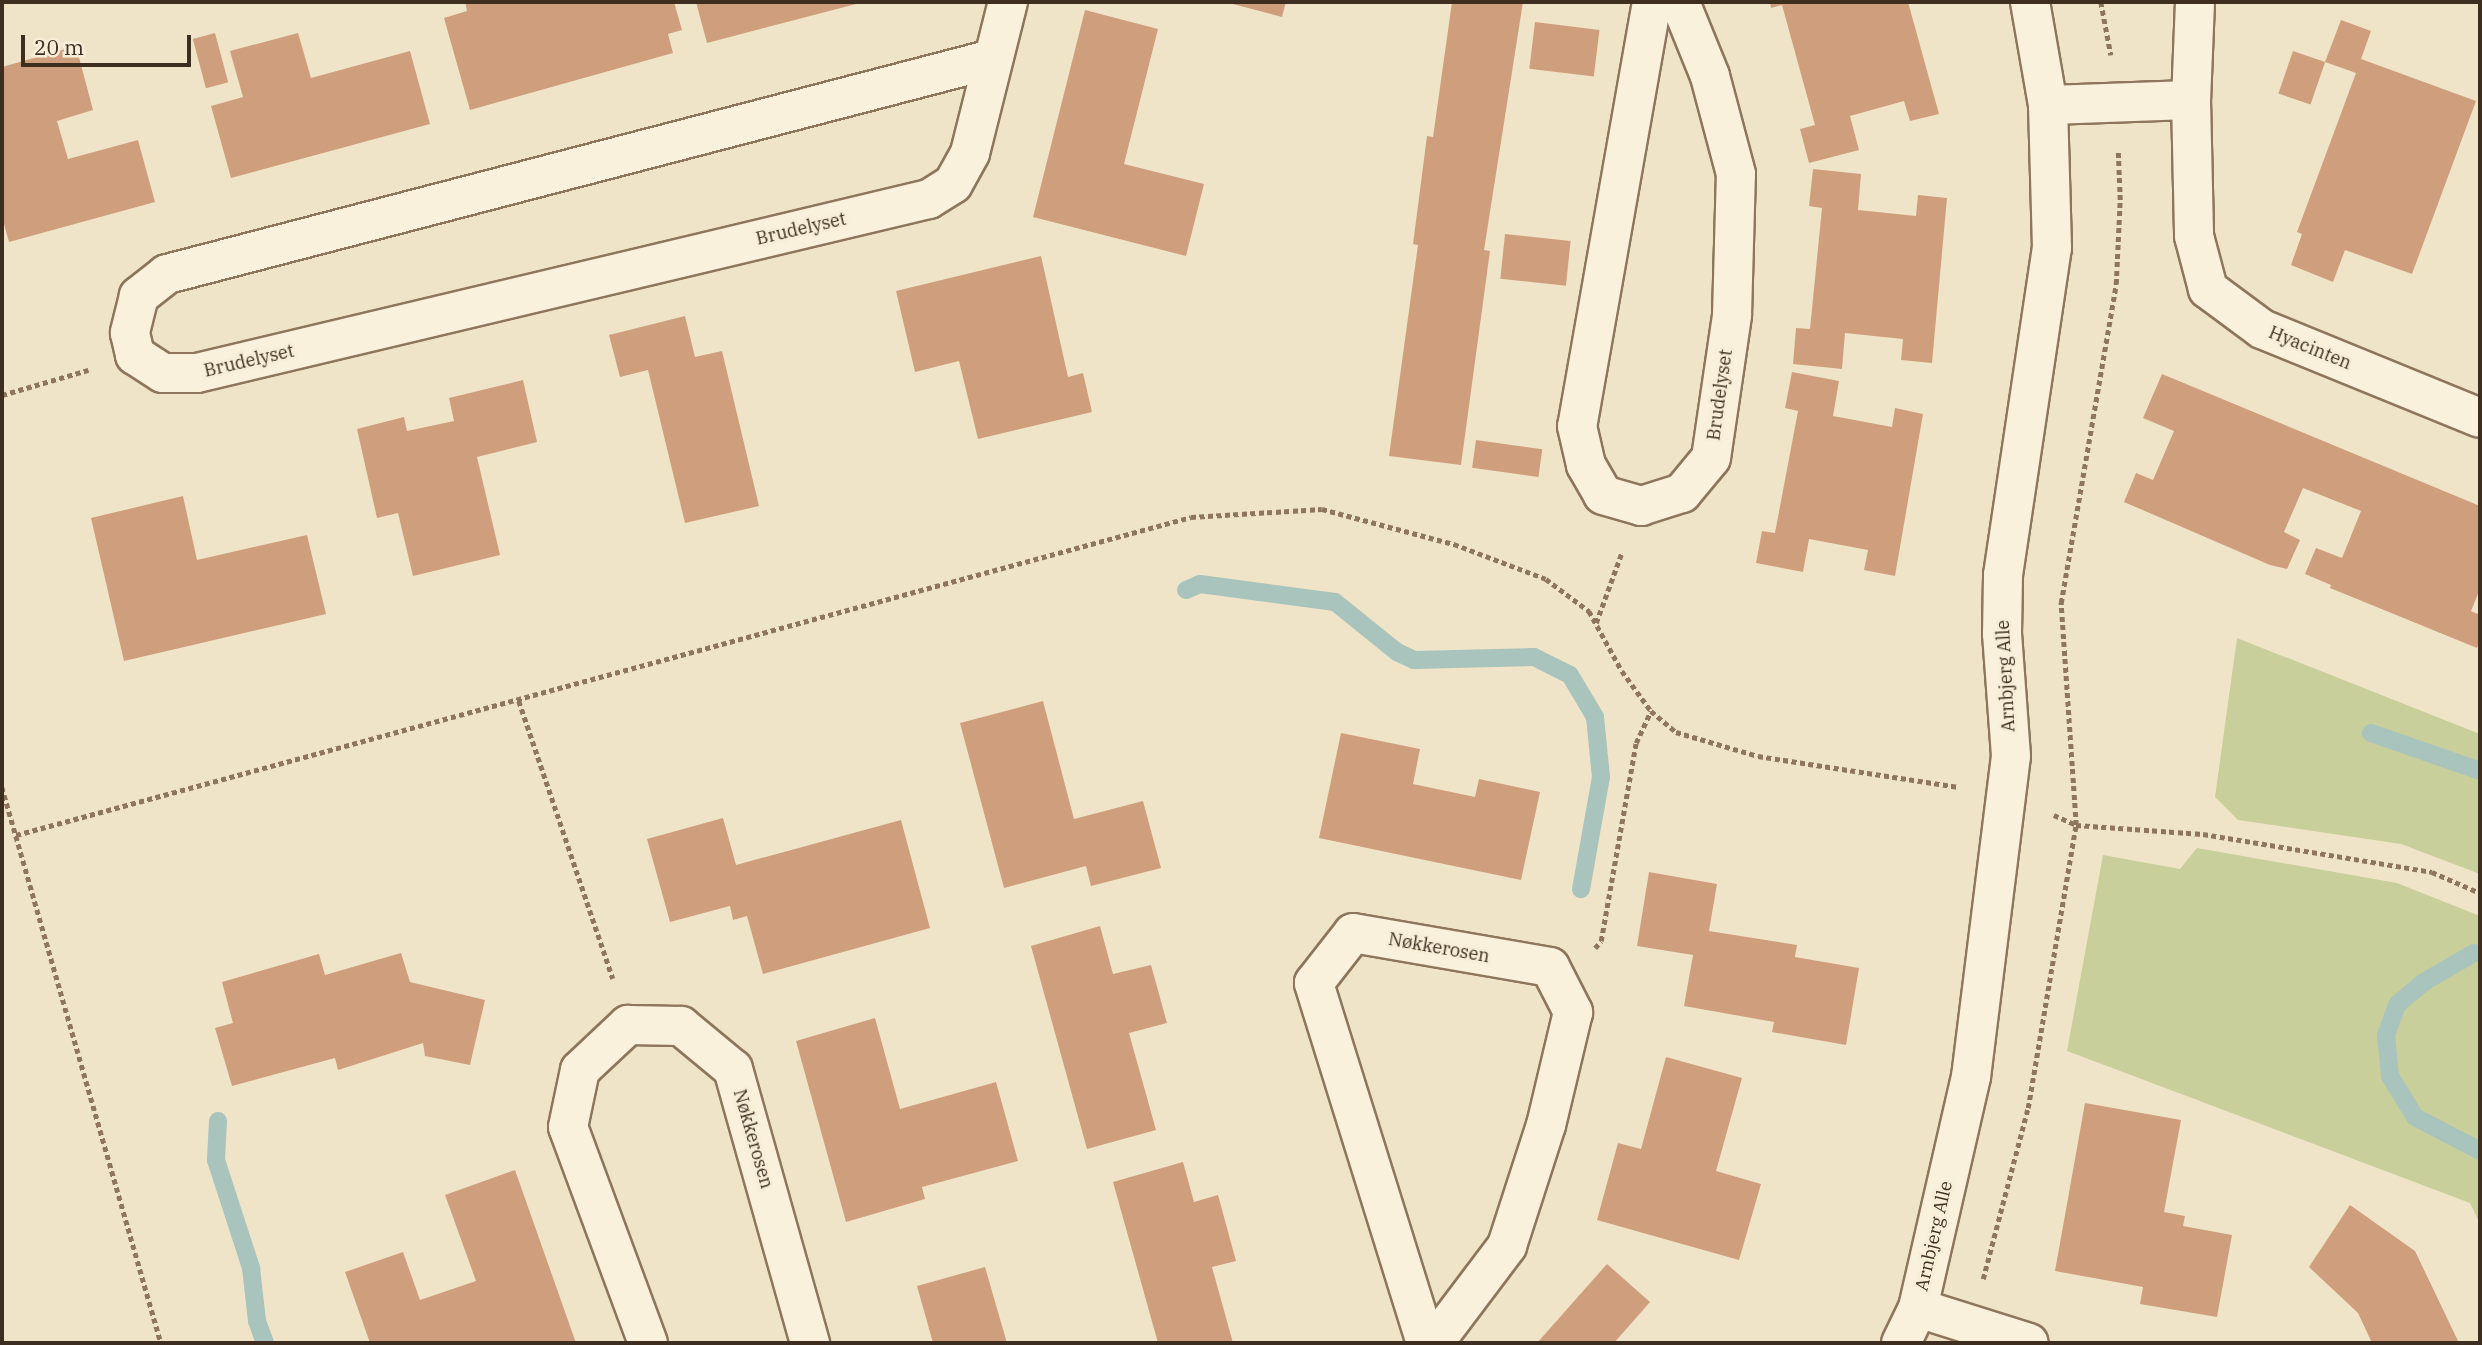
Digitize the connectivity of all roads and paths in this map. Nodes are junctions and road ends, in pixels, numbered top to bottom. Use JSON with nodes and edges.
{"nodes":[{"id":1,"x":1008,"y":2,"type":"edge"},
{"id":2,"x":1652,"y":2,"type":"edge"},
{"id":3,"x":1680,"y":2,"type":"edge"},
{"id":4,"x":2030,"y":2,"type":"edge"},
{"id":5,"x":2101,"y":2,"type":"edge"},
{"id":6,"x":2195,"y":2,"type":"edge"},
{"id":7,"x":992,"y":59,"type":"junction"},
{"id":8,"x":2191,"y":100,"type":"junction"},
{"id":9,"x":2117,"y":103,"type":"junction"},
{"id":10,"x":2048,"y":106,"type":"junction"},
{"id":11,"x":135,"y":355,"type":"junction"},
{"id":12,"x":2,"y":395,"type":"edge"},
{"id":13,"x":2480,"y":418,"type":"edge"},
{"id":14,"x":1641,"y":506,"type":"junction"},
{"id":15,"x":1596,"y":623,"type":"junction"},
{"id":16,"x":519,"y":701,"type":"junction"},
{"id":17,"x":1651,"y":711,"type":"junction"},
{"id":18,"x":2,"y":787,"type":"edge"},
{"id":19,"x":2007,"y":794,"type":"junction"},
{"id":20,"x":2076,"y":825,"type":"junction"},
{"id":21,"x":16,"y":835,"type":"junction"},
{"id":22,"x":2480,"y":893,"type":"edge"},
{"id":23,"x":1562,"y":990,"type":"junction"},
{"id":24,"x":628,"y":1025,"type":"junction"},
{"id":25,"x":1918,"y":1308,"type":"junction"},
{"id":26,"x":1972,"y":1323,"type":"junction"},
{"id":27,"x":162,"y":1343,"type":"edge"},
{"id":28,"x":648,"y":1343,"type":"edge"},
{"id":29,"x":810,"y":1343,"type":"edge"},
{"id":30,"x":1426,"y":1343,"type":"edge"},
{"id":31,"x":1434,"y":1343,"type":"edge"},
{"id":32,"x":1901,"y":1343,"type":"edge"},
{"id":33,"x":2029,"y":1343,"type":"edge"}],
"edges":[{"from":1,"to":7,"type":"street","name":"Brudelyset"},
{"from":2,"to":14,"type":"street"},
{"from":3,"to":14,"type":"street","name":"Brudelyset"},
{"from":4,"to":10,"type":"street","name":"Arnbjerg Alle"},
{"from":5,"to":9,"type":"path"},
{"from":6,"to":8,"type":"street","name":"Hyacinten"},
{"from":7,"to":11,"type":"street"},
{"from":7,"to":11,"type":"street","name":"Brudelyset"},
{"from":8,"to":9,"type":"street"},
{"from":8,"to":13,"type":"street","name":"Hyacinten"},
{"from":9,"to":10,"type":"street"},
{"from":9,"to":20,"type":"path"},
{"from":10,"to":19,"type":"street","name":"Arnbjerg Alle"},
{"from":11,"to":12,"type":"path"},
{"from":14,"to":15,"type":"path"},
{"from":15,"to":16,"type":"path"},
{"from":15,"to":17,"type":"path"},
{"from":16,"to":21,"type":"path"},
{"from":16,"to":24,"type":"path"},
{"from":17,"to":19,"type":"path"},
{"from":17,"to":23,"type":"path"},
{"from":18,"to":21,"type":"path"},
{"from":19,"to":20,"type":"path"},
{"from":19,"to":25,"type":"street","name":"Arnbjerg Alle"},
{"from":20,"to":22,"type":"path"},
{"from":20,"to":26,"type":"path"},
{"from":21,"to":27,"type":"path"},
{"from":23,"to":30,"type":"street","name":"Nøkkerosen"},
{"from":23,"to":31,"type":"street","name":"Nøkkerosen"},
{"from":24,"to":28,"type":"street"},
{"from":24,"to":29,"type":"street","name":"Nøkkerosen"},
{"from":25,"to":26,"type":"street"},
{"from":25,"to":32,"type":"street","name":"Arnbjerg Alle"},
{"from":26,"to":33,"type":"street"}]}
